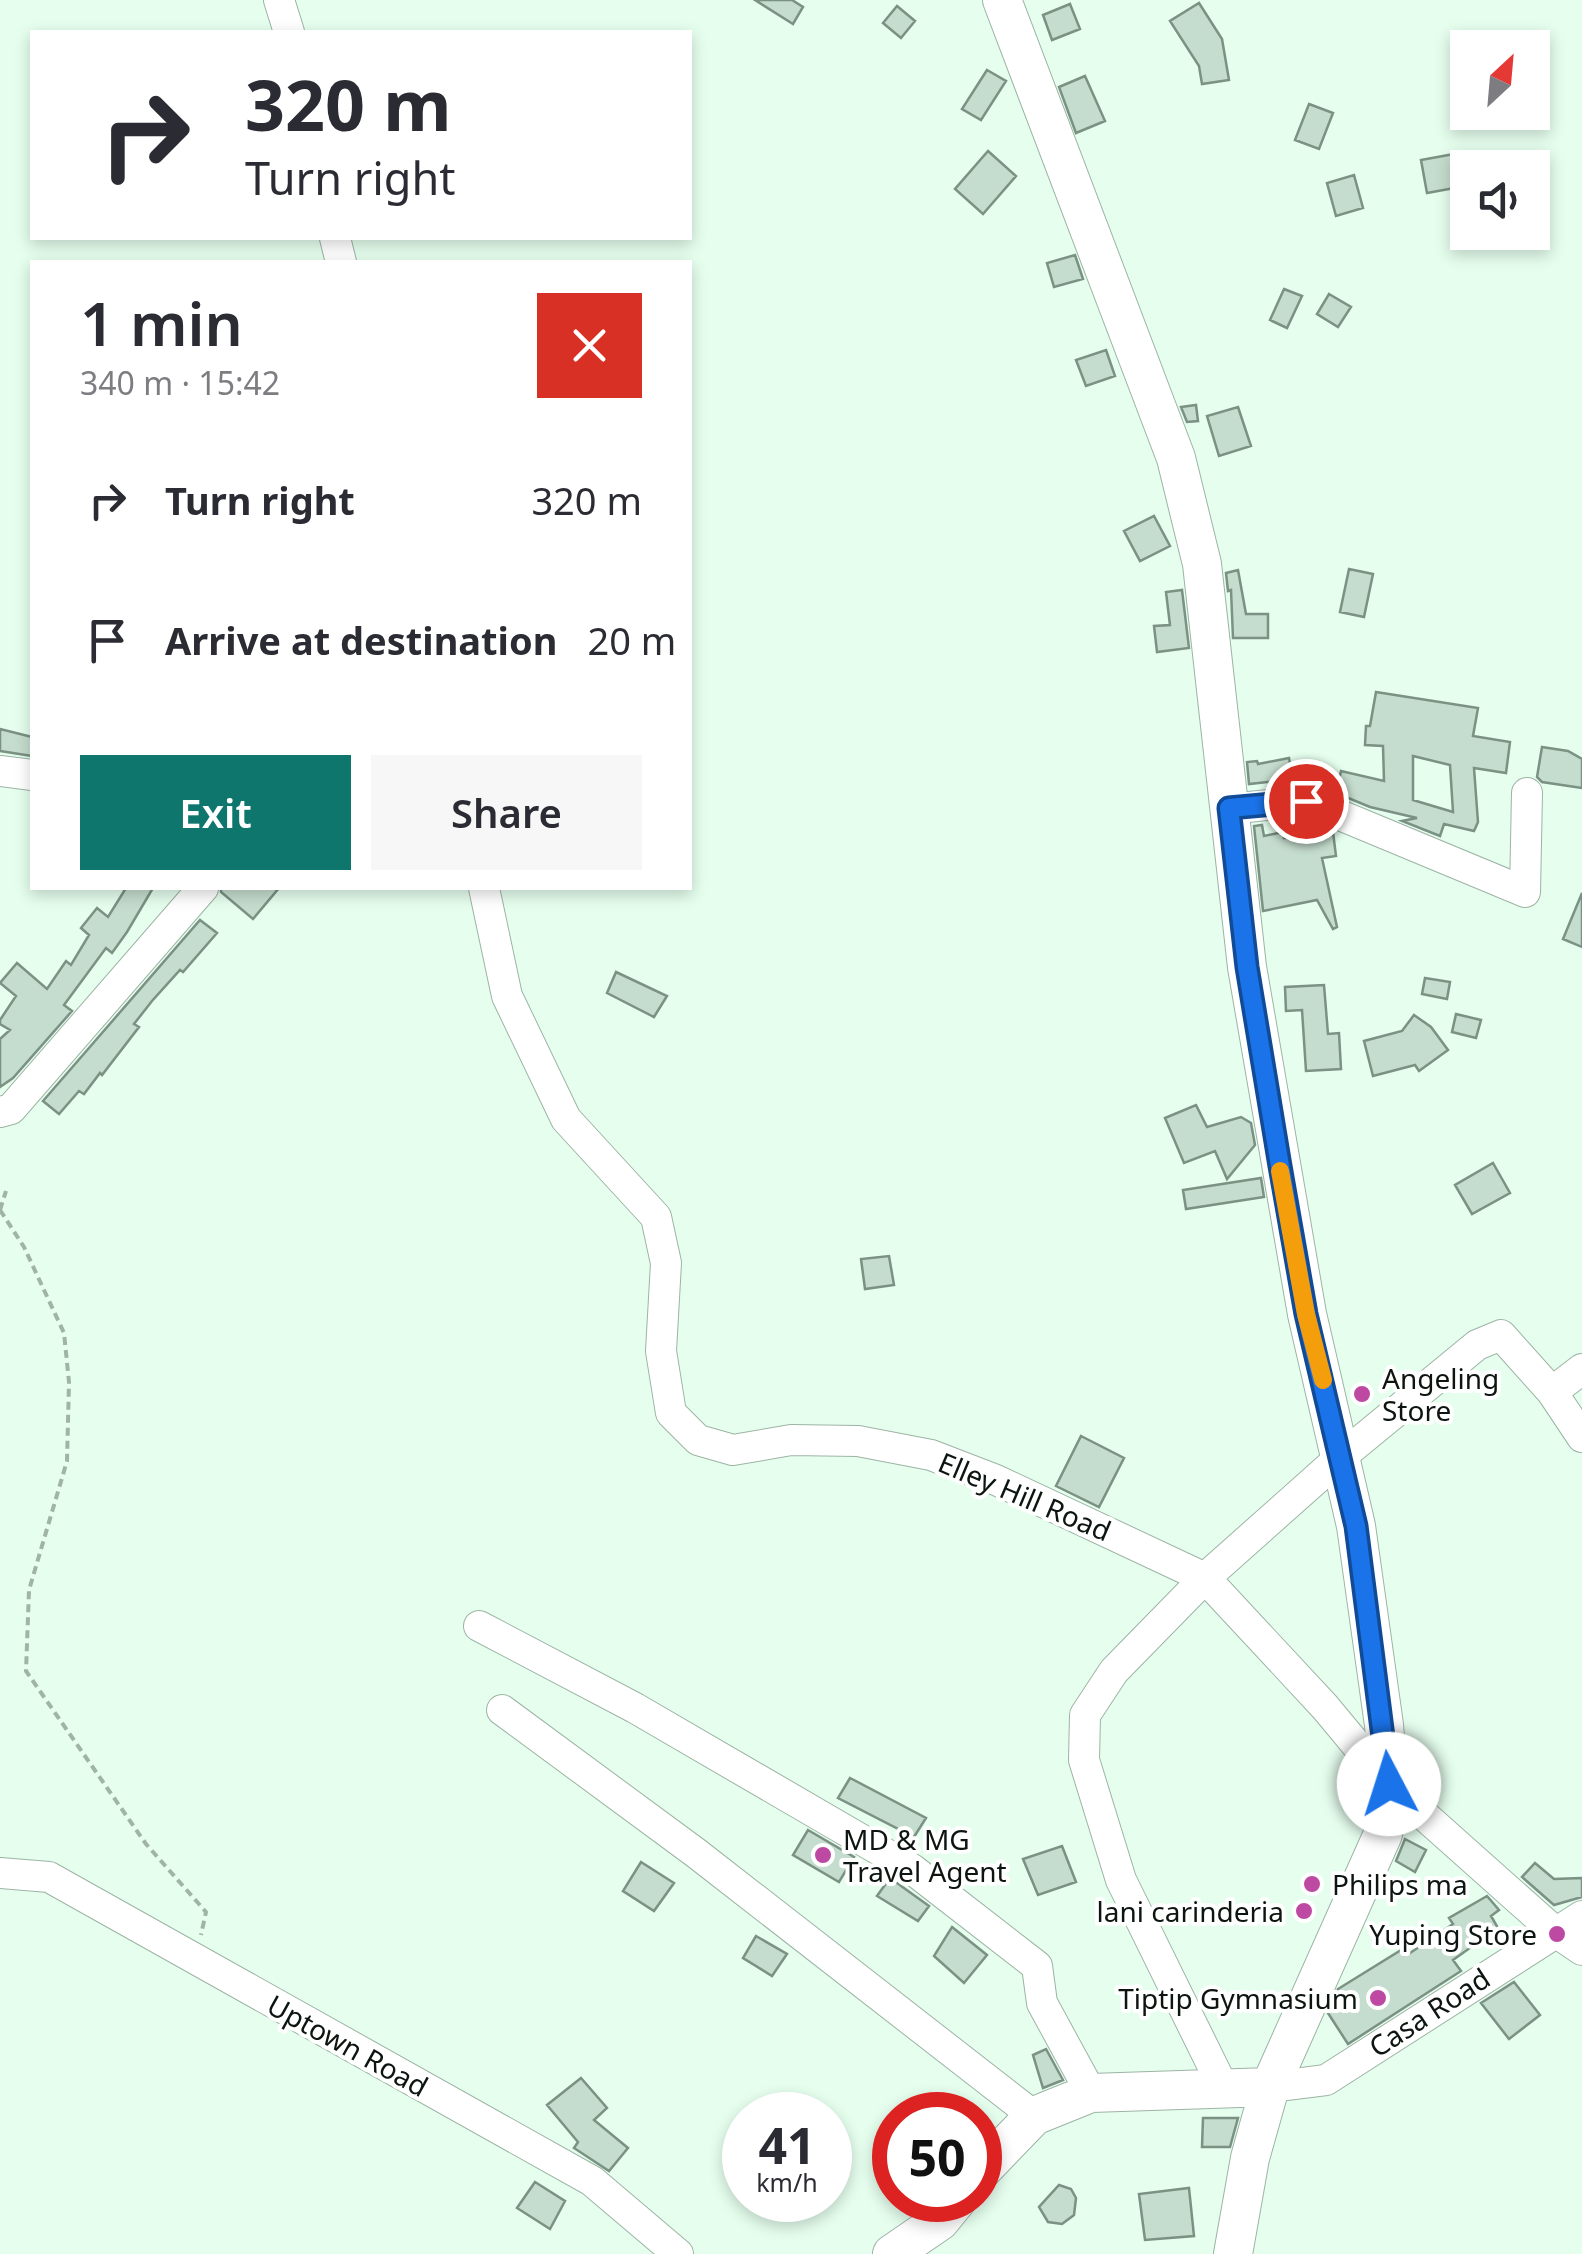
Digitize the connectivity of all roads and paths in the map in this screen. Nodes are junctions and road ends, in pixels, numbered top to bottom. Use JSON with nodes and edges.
{"nodes":[{"id":1,"x":279,"y":0,"type":"edge"},
{"id":2,"x":1002,"y":0,"type":"edge"},
{"id":3,"x":288,"y":30,"type":"edge"},
{"id":4,"x":0,"y":771,"type":"edge"},
{"id":5,"x":30,"y":775,"type":"edge"},
{"id":6,"x":1527,"y":793,"type":"dead end"},
{"id":7,"x":1229,"y":808,"type":"junction"},
{"id":8,"x":201,"y":890,"type":"edge"},
{"id":9,"x":484,"y":890,"type":"edge"},
{"id":10,"x":0,"y":1112,"type":"edge"},
{"id":11,"x":6,"y":1191,"type":"dead end"},
{"id":12,"x":0,"y":1210,"type":"edge"},
{"id":13,"x":1582,"y":1370,"type":"edge"},
{"id":14,"x":1552,"y":1392,"type":"junction"},
{"id":15,"x":1582,"y":1437,"type":"edge"},
{"id":16,"x":1342,"y":1456,"type":"junction"},
{"id":17,"x":1205,"y":1578,"type":"junction"},
{"id":18,"x":479,"y":1626,"type":"dead end"},
{"id":19,"x":502,"y":1710,"type":"dead end"},
{"id":20,"x":1389,"y":1784,"type":"junction"},
{"id":21,"x":0,"y":1874,"type":"edge"},
{"id":22,"x":1582,"y":1916,"type":"edge"},
{"id":23,"x":1554,"y":1932,"type":"junction"},
{"id":24,"x":1582,"y":1950,"type":"edge"},
{"id":25,"x":184,"y":1953,"type":"junction"},
{"id":26,"x":1223,"y":2086,"type":"junction"},
{"id":27,"x":1270,"y":2087,"type":"junction"},
{"id":28,"x":1091,"y":2092,"type":"junction"},
{"id":29,"x":1034,"y":2116,"type":"junction"},
{"id":30,"x":1002,"y":2149,"type":"edge"},
{"id":31,"x":939,"y":2222,"type":"edge"},
{"id":32,"x":678,"y":2254,"type":"edge"},
{"id":33,"x":892,"y":2254,"type":"edge"},
{"id":34,"x":1233,"y":2254,"type":"edge"}],
"edges":[{"from":1,"to":3,"type":"street"},
{"from":2,"to":7,"type":"main road"},
{"from":4,"to":5,"type":"street"},
{"from":6,"to":7,"type":"street"},
{"from":7,"to":16,"type":"main road"},
{"from":8,"to":10,"type":"street"},
{"from":9,"to":17,"type":"street","name":"Elley Hill Road"},
{"from":11,"to":12,"type":"path"},
{"from":12,"to":25,"type":"path"},
{"from":13,"to":14,"type":"street"},
{"from":14,"to":15,"type":"street"},
{"from":14,"to":16,"type":"street"},
{"from":16,"to":17,"type":"street"},
{"from":16,"to":20,"type":"main road"},
{"from":17,"to":20,"type":"street","name":"Elley Hill Road"},
{"from":17,"to":26,"type":"street"},
{"from":18,"to":28,"type":"street"},
{"from":19,"to":29,"type":"street"},
{"from":20,"to":23,"type":"street","name":"Elley Hill Road"},
{"from":20,"to":27,"type":"main road"},
{"from":21,"to":25,"type":"street","name":"Uptown Road"},
{"from":22,"to":23,"type":"street","name":"Casa Road"},
{"from":23,"to":24,"type":"street","name":"Elley Hill Road"},
{"from":23,"to":27,"type":"street","name":"Casa Road"},
{"from":25,"to":32,"type":"street","name":"Uptown Road"},
{"from":26,"to":27,"type":"main road"},
{"from":26,"to":28,"type":"main road"},
{"from":27,"to":34,"type":"main road"},
{"from":28,"to":29,"type":"main road"},
{"from":29,"to":30,"type":"main road"},
{"from":31,"to":33,"type":"main road"}]}
